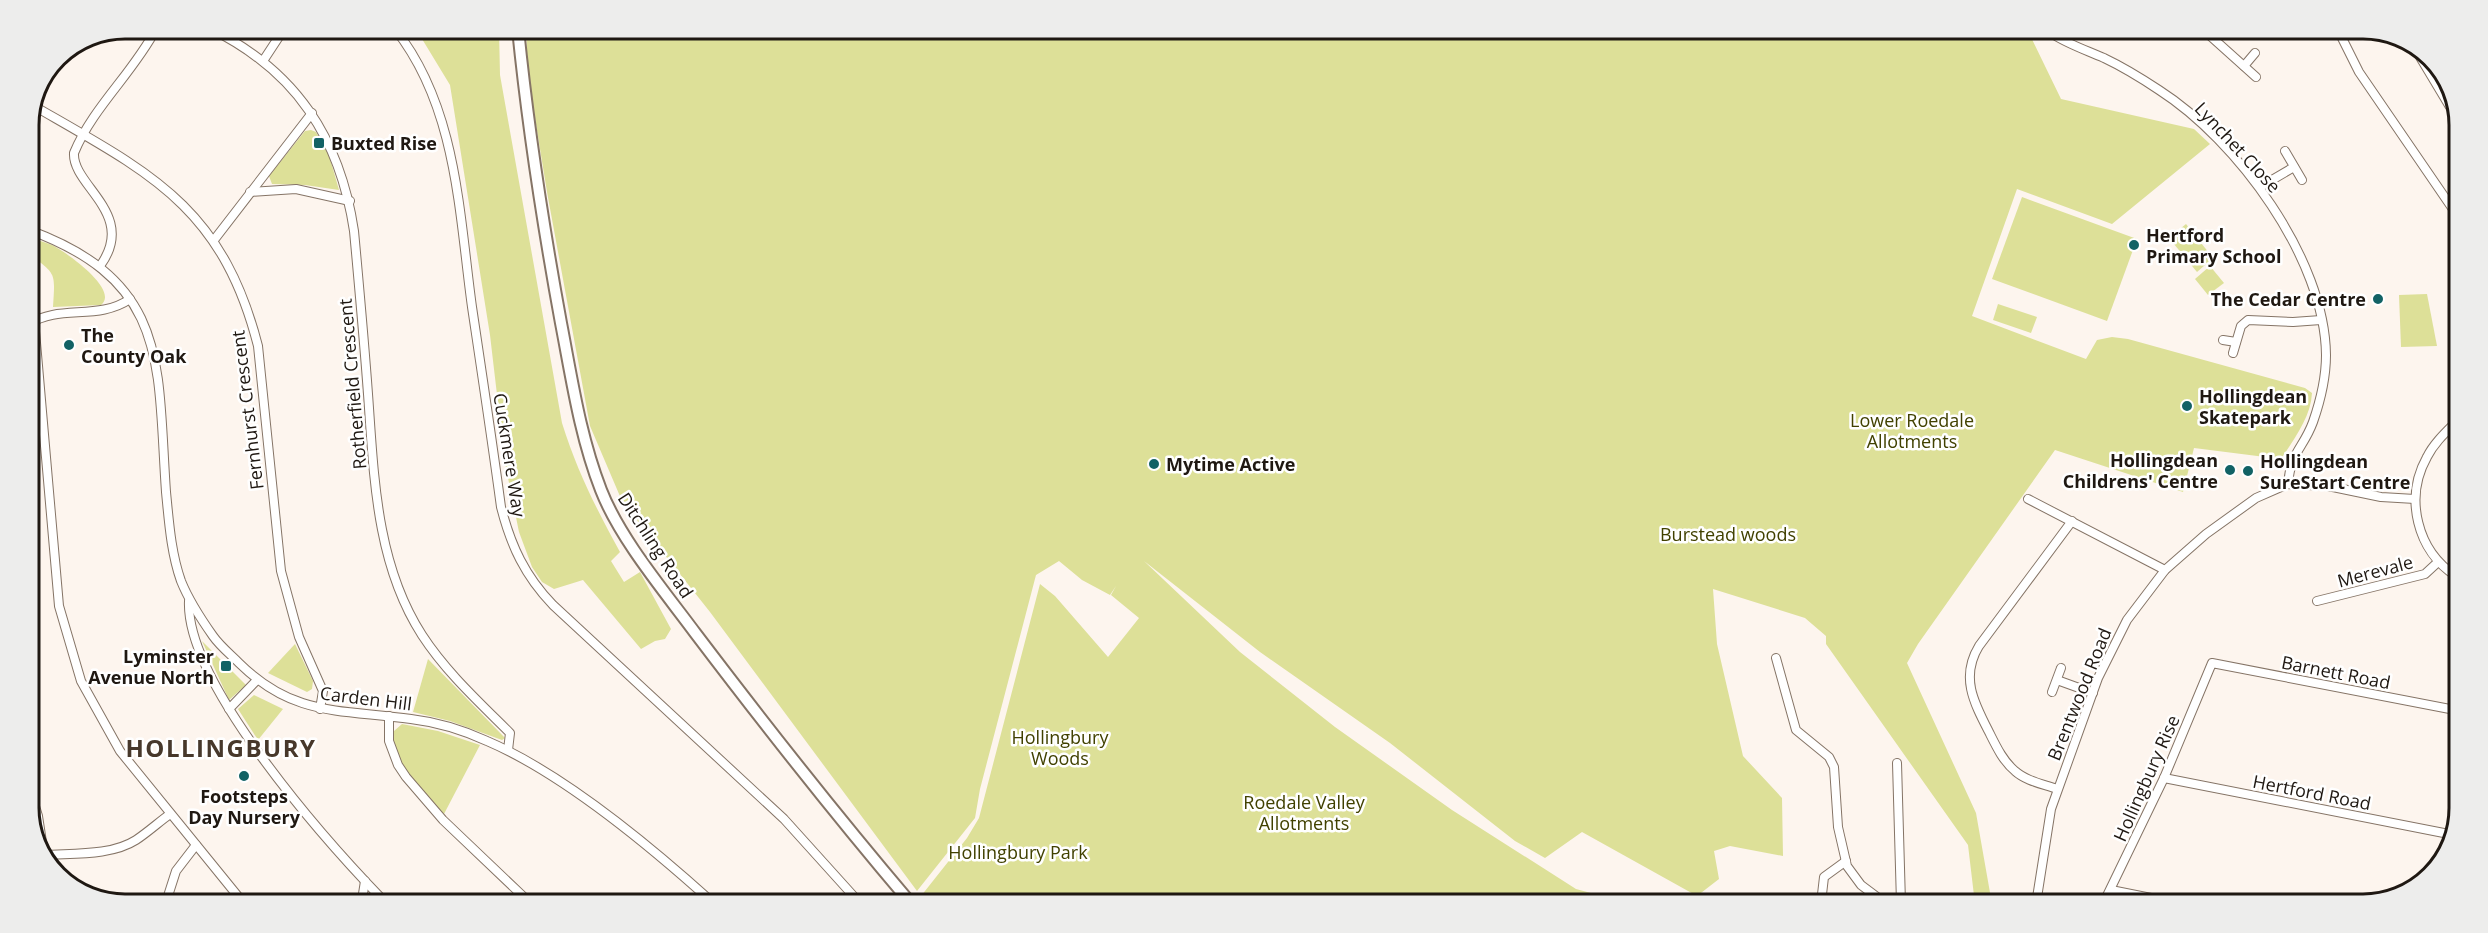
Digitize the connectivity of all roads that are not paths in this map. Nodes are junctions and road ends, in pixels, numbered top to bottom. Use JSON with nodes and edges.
{"nodes":[{"id":1,"x":149,"y":39,"type":"edge"},
{"id":2,"x":227,"y":39,"type":"edge"},
{"id":3,"x":277,"y":39,"type":"edge"},
{"id":4,"x":401,"y":39,"type":"edge"},
{"id":5,"x":519,"y":39,"type":"edge"},
{"id":6,"x":2063,"y":39,"type":"edge"},
{"id":7,"x":2214,"y":39,"type":"edge"},
{"id":8,"x":2342,"y":39,"type":"edge"},
{"id":9,"x":2255,"y":53,"type":"dead end"},
{"id":10,"x":263,"y":61,"type":"junction"},
{"id":11,"x":2425,"y":65,"type":"edge"},
{"id":12,"x":2244,"y":66,"type":"junction"},
{"id":13,"x":2256,"y":77,"type":"dead end"},
{"id":14,"x":2443,"y":95,"type":"edge"},
{"id":15,"x":41,"y":110,"type":"edge"},
{"id":16,"x":312,"y":113,"type":"junction"},
{"id":17,"x":84,"y":134,"type":"junction"},
{"id":18,"x":2284,"y":151,"type":"dead end"},
{"id":19,"x":2294,"y":167,"type":"junction"},
{"id":20,"x":2302,"y":180,"type":"dead end"},
{"id":21,"x":2260,"y":187,"type":"junction"},
{"id":22,"x":250,"y":192,"type":"junction"},
{"id":23,"x":350,"y":201,"type":"junction"},
{"id":24,"x":2449,"y":203,"type":"edge"},
{"id":25,"x":39,"y":234,"type":"edge"},
{"id":26,"x":214,"y":240,"type":"junction"},
{"id":27,"x":100,"y":266,"type":"junction"},
{"id":28,"x":130,"y":299,"type":"junction"},
{"id":29,"x":39,"y":319,"type":"edge"},
{"id":30,"x":2321,"y":320,"type":"junction"},
{"id":31,"x":2223,"y":339,"type":"dead end"},
{"id":32,"x":2236,"y":342,"type":"junction"},
{"id":33,"x":2233,"y":354,"type":"dead end"},
{"id":34,"x":39,"y":403,"type":"edge"},
{"id":35,"x":2449,"y":431,"type":"edge"},
{"id":36,"x":2288,"y":484,"type":"junction"},
{"id":37,"x":2028,"y":499,"type":"dead end"},
{"id":38,"x":2415,"y":499,"type":"junction"},
{"id":39,"x":2072,"y":521,"type":"junction"},
{"id":40,"x":2438,"y":562,"type":"junction"},
{"id":41,"x":2165,"y":570,"type":"junction"},
{"id":42,"x":2449,"y":571,"type":"edge"},
{"id":43,"x":189,"y":599,"type":"junction"},
{"id":44,"x":2317,"y":601,"type":"dead end"},
{"id":45,"x":1776,"y":658,"type":"dead end"},
{"id":46,"x":2212,"y":663,"type":"joint"},
{"id":47,"x":2061,"y":668,"type":"dead end"},
{"id":48,"x":257,"y":680,"type":"junction"},
{"id":49,"x":2057,"y":680,"type":"junction"},
{"id":50,"x":2052,"y":692,"type":"dead end"},
{"id":51,"x":2093,"y":693,"type":"junction"},
{"id":52,"x":229,"y":709,"type":"junction"},
{"id":53,"x":320,"y":709,"type":"junction"},
{"id":54,"x":2449,"y":710,"type":"edge"},
{"id":55,"x":389,"y":716,"type":"junction"},
{"id":56,"x":508,"y":750,"type":"junction"},
{"id":57,"x":1897,"y":763,"type":"dead end"},
{"id":58,"x":2164,"y":778,"type":"junction"},
{"id":59,"x":2057,"y":789,"type":"junction"},
{"id":60,"x":170,"y":813,"type":"junction"},
{"id":61,"x":2445,"y":832,"type":"edge"},
{"id":62,"x":196,"y":845,"type":"junction"},
{"id":63,"x":52,"y":854,"type":"edge"},
{"id":64,"x":1846,"y":861,"type":"junction"},
{"id":65,"x":365,"y":881,"type":"junction"},
{"id":66,"x":2111,"y":890,"type":"junction"},
{"id":67,"x":169,"y":894,"type":"edge"},
{"id":68,"x":236,"y":894,"type":"edge"},
{"id":69,"x":363,"y":894,"type":"edge"},
{"id":70,"x":377,"y":894,"type":"edge"},
{"id":71,"x":521,"y":894,"type":"edge"},
{"id":72,"x":702,"y":894,"type":"edge"},
{"id":73,"x":852,"y":894,"type":"edge"},
{"id":74,"x":903,"y":894,"type":"edge"},
{"id":75,"x":1822,"y":894,"type":"edge"},
{"id":76,"x":1873,"y":894,"type":"edge"},
{"id":77,"x":1901,"y":894,"type":"edge"},
{"id":78,"x":2038,"y":894,"type":"edge"},
{"id":79,"x":2109,"y":894,"type":"edge"},
{"id":80,"x":2131,"y":894,"type":"edge"}],
"edges":[{"from":1,"to":17,"type":"street"},
{"from":2,"to":10,"type":"street","name":"Rotherfield Crescent"},
{"from":3,"to":10,"type":"street"},
{"from":4,"to":73,"type":"street","name":"Cuckmere Way"},
{"from":5,"to":74,"type":"street","name":"Ditchling Road"},
{"from":6,"to":21,"type":"street","name":"Lynchet Close"},
{"from":7,"to":12,"type":"street"},
{"from":8,"to":24,"type":"street"},
{"from":9,"to":12,"type":"street"},
{"from":10,"to":16,"type":"street","name":"Rotherfield Crescent"},
{"from":11,"to":14,"type":"street"},
{"from":12,"to":13,"type":"street"},
{"from":15,"to":17,"type":"street","name":"Fernhurst Crescent"},
{"from":16,"to":22,"type":"street"},
{"from":16,"to":23,"type":"street","name":"Rotherfield Crescent"},
{"from":17,"to":26,"type":"street","name":"Fernhurst Crescent"},
{"from":17,"to":27,"type":"street"},
{"from":18,"to":19,"type":"street"},
{"from":19,"to":20,"type":"street"},
{"from":19,"to":21,"type":"street"},
{"from":21,"to":30,"type":"street","name":"Lynchet Close"},
{"from":22,"to":23,"type":"street"},
{"from":22,"to":26,"type":"street"},
{"from":23,"to":56,"type":"street","name":"Rotherfield Crescent"},
{"from":25,"to":27,"type":"street","name":"Carden Hill"},
{"from":26,"to":53,"type":"street","name":"Fernhurst Crescent"},
{"from":27,"to":28,"type":"street","name":"Carden Hill"},
{"from":28,"to":29,"type":"street"},
{"from":28,"to":43,"type":"street","name":"Carden Hill"},
{"from":30,"to":32,"type":"street"},
{"from":30,"to":36,"type":"street","name":"Lynchet Close"},
{"from":31,"to":32,"type":"street"},
{"from":32,"to":33,"type":"street"},
{"from":34,"to":60,"type":"street"},
{"from":35,"to":38,"type":"street"},
{"from":36,"to":38,"type":"street","name":"Brentwood Road"},
{"from":36,"to":41,"type":"street","name":"Brentwood Road"},
{"from":37,"to":39,"type":"street"},
{"from":38,"to":40,"type":"street"},
{"from":39,"to":41,"type":"street"},
{"from":39,"to":59,"type":"street"},
{"from":40,"to":42,"type":"street"},
{"from":40,"to":44,"type":"street","name":"Merevale"},
{"from":41,"to":51,"type":"street","name":"Brentwood Road"},
{"from":43,"to":48,"type":"street","name":"Carden Hill"},
{"from":43,"to":52,"type":"street"},
{"from":45,"to":64,"type":"street"},
{"from":46,"to":54,"type":"street","name":"Barnett Road"},
{"from":46,"to":58,"type":"street","name":"Hollingbury Rise"},
{"from":47,"to":49,"type":"street"},
{"from":48,"to":52,"type":"street"},
{"from":48,"to":53,"type":"street","name":"Carden Hill"},
{"from":49,"to":50,"type":"street"},
{"from":49,"to":51,"type":"street"},
{"from":51,"to":59,"type":"street","name":"Brentwood Road"},
{"from":52,"to":65,"type":"street"},
{"from":53,"to":55,"type":"street","name":"Carden Hill"},
{"from":55,"to":56,"type":"street","name":"Carden Hill"},
{"from":55,"to":71,"type":"street"},
{"from":56,"to":72,"type":"street","name":"Carden Hill"},
{"from":57,"to":77,"type":"street"},
{"from":58,"to":61,"type":"street","name":"Hertford Road"},
{"from":58,"to":66,"type":"street","name":"Hollingbury Rise"},
{"from":59,"to":78,"type":"street","name":"Brentwood Road"},
{"from":60,"to":62,"type":"street"},
{"from":60,"to":63,"type":"street"},
{"from":62,"to":67,"type":"street"},
{"from":62,"to":68,"type":"street"},
{"from":64,"to":75,"type":"street"},
{"from":64,"to":76,"type":"street"},
{"from":65,"to":69,"type":"street"},
{"from":65,"to":70,"type":"street"},
{"from":66,"to":79,"type":"street","name":"Hollingbury Rise"},
{"from":66,"to":80,"type":"street"}]}
